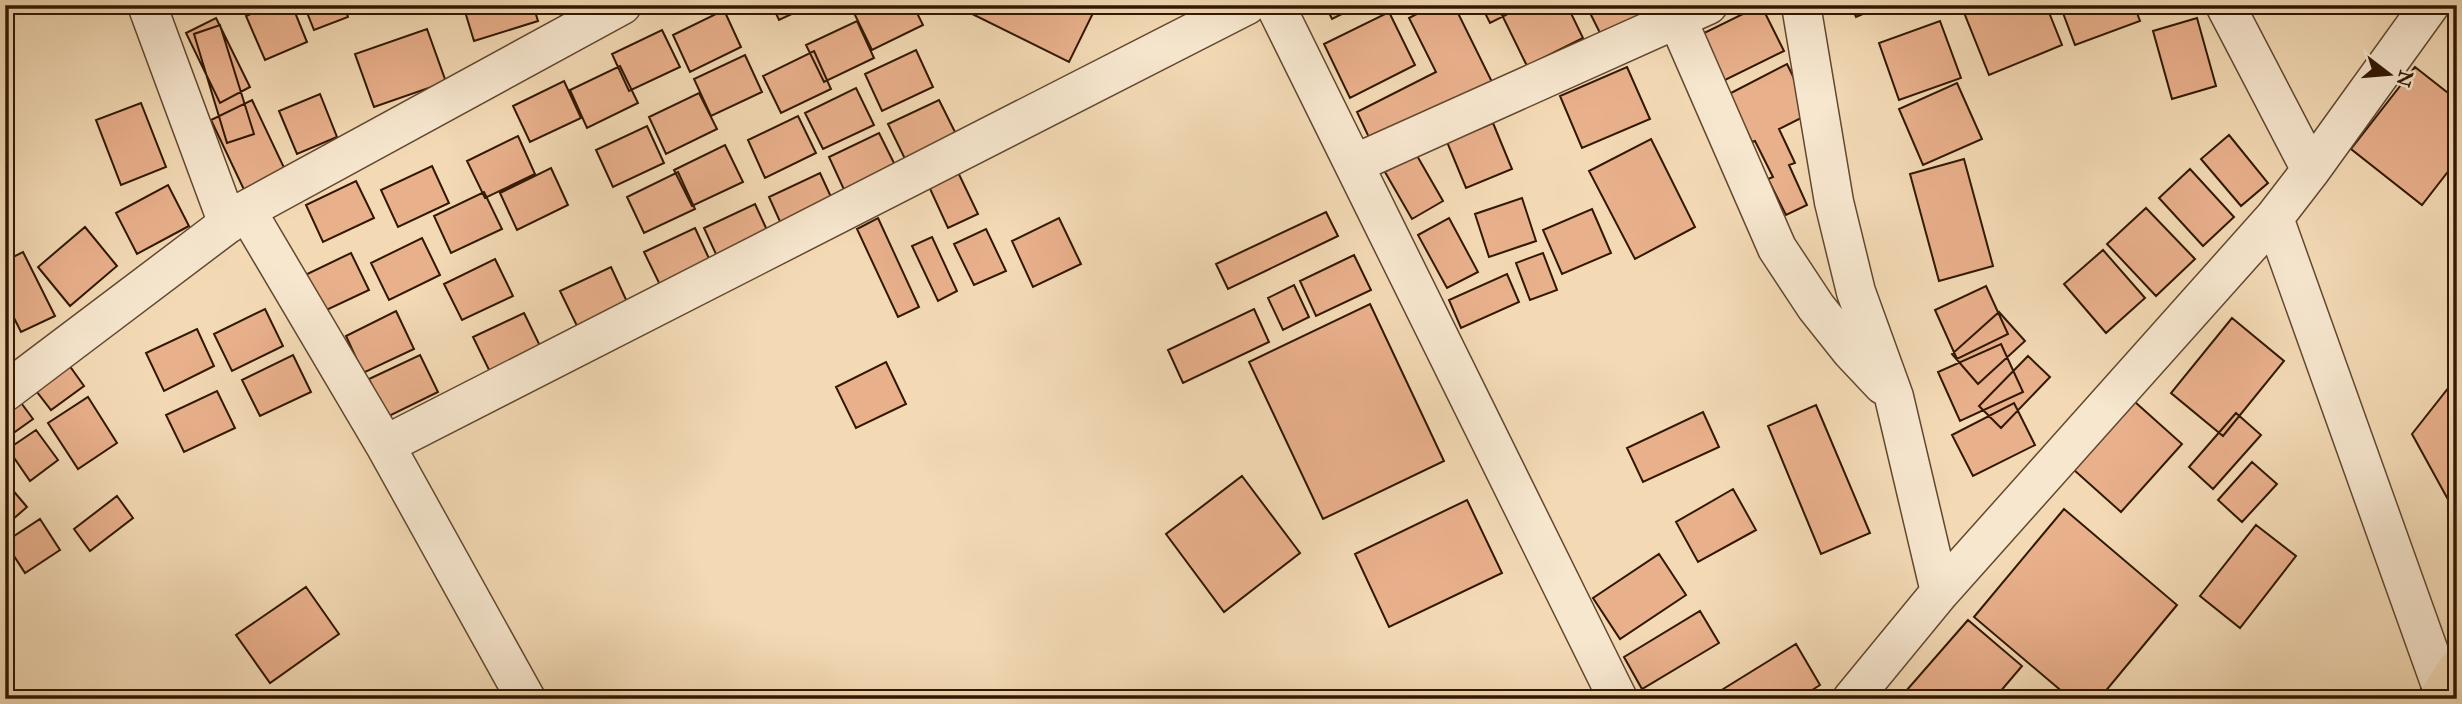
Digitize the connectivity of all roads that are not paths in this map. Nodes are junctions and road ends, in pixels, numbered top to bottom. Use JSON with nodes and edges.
{"nodes":[{"id":1,"x":147,"y":5,"type":"edge"},
{"id":2,"x":622,"y":5,"type":"edge"},
{"id":3,"x":1247,"y":5,"type":"edge"},
{"id":4,"x":1275,"y":5,"type":"edge"},
{"id":5,"x":1801,"y":5,"type":"edge"},
{"id":6,"x":2225,"y":5,"type":"edge"},
{"id":7,"x":2430,"y":5,"type":"edge"},
{"id":8,"x":1685,"y":10,"type":"edge"},
{"id":9,"x":1354,"y":164,"type":"junction"},
{"id":10,"x":2311,"y":170,"type":"junction"},
{"id":11,"x":237,"y":217,"type":"junction"},
{"id":12,"x":2274,"y":218,"type":"junction"},
{"id":13,"x":5,"y":392,"type":"edge"},
{"id":14,"x":1894,"y":397,"type":"junction"},
{"id":15,"x":385,"y":445,"type":"junction"},
{"id":16,"x":1940,"y":592,"type":"junction"},
{"id":17,"x":2446,"y":686,"type":"edge"},
{"id":18,"x":526,"y":699,"type":"edge"},
{"id":19,"x":1618,"y":699,"type":"edge"},
{"id":20,"x":1852,"y":699,"type":"edge"}],
"edges":[{"from":1,"to":11,"type":"street"},
{"from":2,"to":11,"type":"street"},
{"from":3,"to":15,"type":"street"},
{"from":4,"to":9,"type":"street"},
{"from":5,"to":14,"type":"street"},
{"from":6,"to":10,"type":"street"},
{"from":7,"to":10,"type":"street"},
{"from":8,"to":9,"type":"street"},
{"from":8,"to":14,"type":"street"},
{"from":9,"to":19,"type":"street"},
{"from":10,"to":12,"type":"street"},
{"from":11,"to":13,"type":"street"},
{"from":11,"to":15,"type":"street"},
{"from":12,"to":16,"type":"street"},
{"from":12,"to":17,"type":"street"},
{"from":14,"to":16,"type":"street"},
{"from":15,"to":18,"type":"street"},
{"from":16,"to":20,"type":"street"}]}
